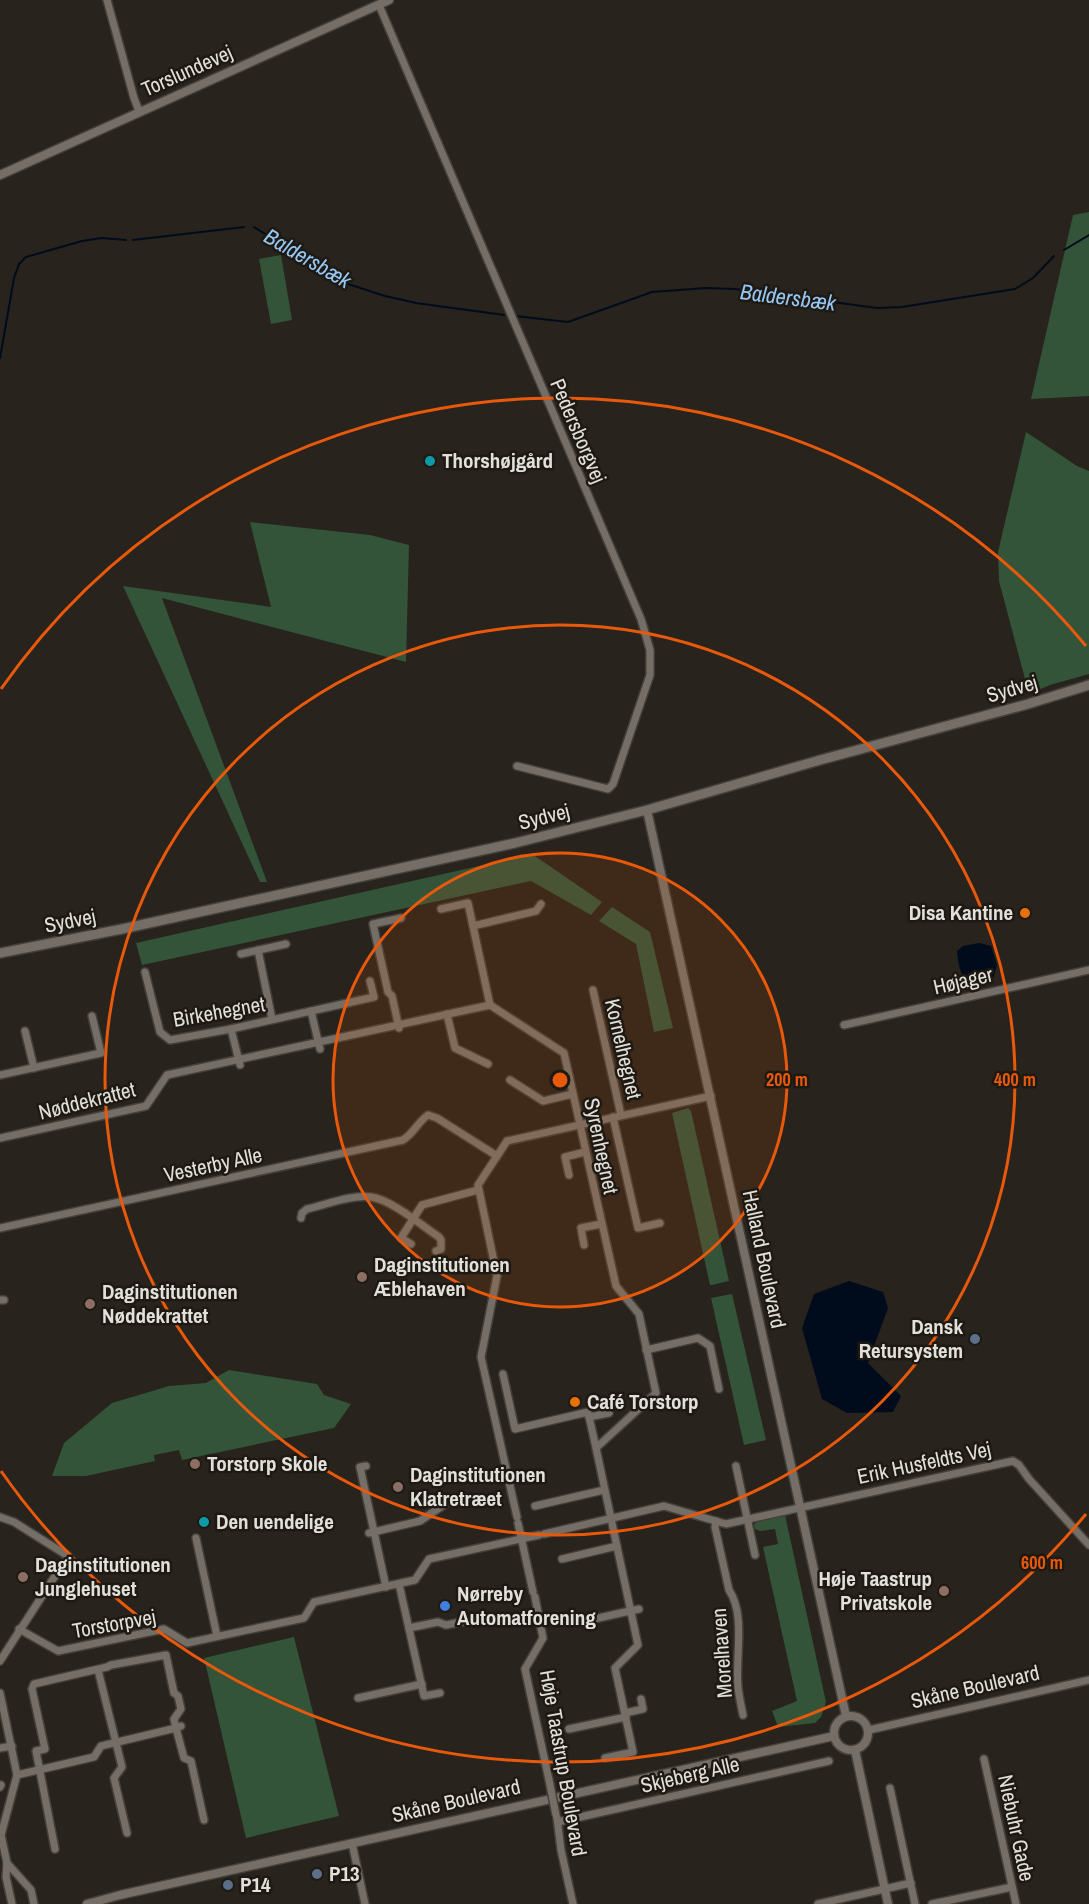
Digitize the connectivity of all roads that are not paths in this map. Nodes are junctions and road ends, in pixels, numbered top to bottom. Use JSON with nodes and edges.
{"nodes":[{"id":1,"x":107,"y":0,"type":"edge"},
{"id":2,"x":389,"y":0,"type":"edge"},
{"id":3,"x":379,"y":4,"type":"junction"},
{"id":4,"x":139,"y":111,"type":"junction"},
{"id":5,"x":0,"y":175,"type":"edge"},
{"id":6,"x":1089,"y":685,"type":"edge"},
{"id":7,"x":517,"y":766,"type":"dead end"},
{"id":8,"x":647,"y":810,"type":"junction"},
{"id":9,"x":541,"y":904,"type":"dead end"},
{"id":10,"x":441,"y":909,"type":"dead end"},
{"id":11,"x":400,"y":918,"type":"dead end"},
{"id":12,"x":473,"y":926,"type":"junction"},
{"id":13,"x":286,"y":944,"type":"dead end"},
{"id":14,"x":258,"y":950,"type":"junction"},
{"id":15,"x":0,"y":953,"type":"edge"},
{"id":16,"x":241,"y":954,"type":"dead end"},
{"id":17,"x":1089,"y":970,"type":"edge"},
{"id":18,"x":145,"y":972,"type":"dead end"},
{"id":19,"x":370,"y":981,"type":"dead end"},
{"id":20,"x":593,"y":990,"type":"dead end"},
{"id":21,"x":490,"y":1005,"type":"junction"},
{"id":22,"x":311,"y":1011,"type":"junction"},
{"id":23,"x":447,"y":1014,"type":"junction"},
{"id":24,"x":92,"y":1016,"type":"dead end"},
{"id":25,"x":272,"y":1019,"type":"junction"},
{"id":26,"x":844,"y":1025,"type":"dead end"},
{"id":27,"x":399,"y":1027,"type":"junction"},
{"id":28,"x":231,"y":1029,"type":"junction"},
{"id":29,"x":25,"y":1031,"type":"dead end"},
{"id":30,"x":319,"y":1046,"type":"junction"},
{"id":31,"x":239,"y":1063,"type":"junction"},
{"id":32,"x":488,"y":1064,"type":"dead end"},
{"id":33,"x":34,"y":1068,"type":"junction"},
{"id":34,"x":0,"y":1075,"type":"edge"},
{"id":35,"x":510,"y":1080,"type":"dead end"},
{"id":36,"x":573,"y":1094,"type":"junction"},
{"id":37,"x":711,"y":1096,"type":"junction"},
{"id":38,"x":617,"y":1116,"type":"junction"},
{"id":39,"x":579,"y":1125,"type":"junction"},
{"id":40,"x":0,"y":1138,"type":"edge"},
{"id":41,"x":585,"y":1152,"type":"junction"},
{"id":42,"x":497,"y":1156,"type":"junction"},
{"id":43,"x":569,"y":1175,"type":"dead end"},
{"id":44,"x":478,"y":1190,"type":"junction"},
{"id":45,"x":301,"y":1218,"type":"dead end"},
{"id":46,"x":412,"y":1219,"type":"junction"},
{"id":47,"x":660,"y":1223,"type":"dead end"},
{"id":48,"x":601,"y":1224,"type":"junction"},
{"id":49,"x":0,"y":1228,"type":"edge"},
{"id":50,"x":411,"y":1244,"type":"dead end"},
{"id":51,"x":584,"y":1245,"type":"dead end"},
{"id":52,"x":436,"y":1251,"type":"dead end"},
{"id":53,"x":646,"y":1350,"type":"junction"},
{"id":54,"x":503,"y":1374,"type":"dead end"},
{"id":55,"x":719,"y":1389,"type":"dead end"},
{"id":56,"x":609,"y":1413,"type":"dead end"},
{"id":57,"x":589,"y":1417,"type":"junction"},
{"id":58,"x":596,"y":1449,"type":"junction"},
{"id":59,"x":366,"y":1466,"type":"dead end"},
{"id":60,"x":736,"y":1466,"type":"dead end"},
{"id":61,"x":604,"y":1490,"type":"junction"},
{"id":62,"x":448,"y":1502,"type":"dead end"},
{"id":63,"x":535,"y":1506,"type":"dead end"},
{"id":64,"x":801,"y":1507,"type":"junction"},
{"id":65,"x":0,"y":1517,"type":"edge"},
{"id":66,"x":610,"y":1519,"type":"junction"},
{"id":67,"x":748,"y":1519,"type":"junction"},
{"id":68,"x":716,"y":1521,"type":"junction"},
{"id":69,"x":371,"y":1532,"type":"junction"},
{"id":70,"x":196,"y":1538,"type":"dead end"},
{"id":71,"x":522,"y":1539,"type":"junction"},
{"id":72,"x":1089,"y":1545,"type":"edge"},
{"id":73,"x":617,"y":1546,"type":"junction"},
{"id":74,"x":755,"y":1555,"type":"dead end"},
{"id":75,"x":562,"y":1559,"type":"dead end"},
{"id":76,"x":399,"y":1584,"type":"junction"},
{"id":77,"x":386,"y":1587,"type":"junction"},
{"id":78,"x":635,"y":1610,"type":"junction"},
{"id":79,"x":476,"y":1618,"type":"dead end"},
{"id":80,"x":594,"y":1619,"type":"dead end"},
{"id":81,"x":409,"y":1628,"type":"junction"},
{"id":82,"x":19,"y":1629,"type":"junction"},
{"id":83,"x":217,"y":1636,"type":"junction"},
{"id":84,"x":0,"y":1661,"type":"edge"},
{"id":85,"x":98,"y":1670,"type":"junction"},
{"id":86,"x":1089,"y":1680,"type":"edge"},
{"id":87,"x":422,"y":1684,"type":"junction"},
{"id":88,"x":0,"y":1693,"type":"edge"},
{"id":89,"x":440,"y":1693,"type":"dead end"},
{"id":90,"x":358,"y":1698,"type":"dead end"},
{"id":91,"x":641,"y":1699,"type":"dead end"},
{"id":92,"x":743,"y":1714,"type":"dead end"},
{"id":93,"x":625,"y":1715,"type":"junction"},
{"id":94,"x":846,"y":1716,"type":"junction"},
{"id":95,"x":179,"y":1727,"type":"junction"},
{"id":96,"x":569,"y":1729,"type":"dead end"},
{"id":97,"x":869,"y":1730,"type":"junction"},
{"id":98,"x":834,"y":1736,"type":"junction"},
{"id":99,"x":117,"y":1743,"type":"junction"},
{"id":100,"x":192,"y":1745,"type":"dead end"},
{"id":101,"x":12,"y":1746,"type":"junction"},
{"id":102,"x":181,"y":1747,"type":"junction"},
{"id":103,"x":0,"y":1748,"type":"edge"},
{"id":104,"x":855,"y":1750,"type":"junction"},
{"id":105,"x":605,"y":1758,"type":"dead end"},
{"id":106,"x":984,"y":1759,"type":"dead end"},
{"id":107,"x":828,"y":1761,"type":"dead end"},
{"id":108,"x":40,"y":1770,"type":"junction"},
{"id":109,"x":17,"y":1775,"type":"junction"},
{"id":110,"x":890,"y":1788,"type":"dead end"},
{"id":111,"x":557,"y":1818,"type":"junction"},
{"id":112,"x":204,"y":1820,"type":"dead end"},
{"id":113,"x":127,"y":1833,"type":"dead end"},
{"id":114,"x":352,"y":1843,"type":"junction"},
{"id":115,"x":55,"y":1849,"type":"dead end"},
{"id":116,"x":8,"y":1863,"type":"junction"},
{"id":117,"x":911,"y":1883,"type":"junction"},
{"id":118,"x":1012,"y":1887,"type":"junction"},
{"id":119,"x":885,"y":1889,"type":"junction"},
{"id":120,"x":856,"y":1896,"type":"junction"},
{"id":121,"x":12,"y":1904,"type":"edge"},
{"id":122,"x":34,"y":1904,"type":"edge"},
{"id":123,"x":87,"y":1904,"type":"edge"},
{"id":124,"x":365,"y":1904,"type":"edge"},
{"id":125,"x":573,"y":1904,"type":"edge"},
{"id":126,"x":818,"y":1904,"type":"edge"},
{"id":127,"x":857,"y":1904,"type":"edge"},
{"id":128,"x":888,"y":1904,"type":"edge"},
{"id":129,"x":915,"y":1904,"type":"edge"},
{"id":130,"x":932,"y":1904,"type":"edge"},
{"id":131,"x":1016,"y":1904,"type":"edge"}],
"edges":[{"from":1,"to":4,"type":"street"},
{"from":2,"to":3,"type":"street","name":"Torslundevej"},
{"from":3,"to":4,"type":"street","name":"Torslundevej"},
{"from":3,"to":7,"type":"street","name":"Pedersborgvej"},
{"from":4,"to":5,"type":"street","name":"Torslundevej"},
{"from":6,"to":8,"type":"main road","name":"Sydvej"},
{"from":8,"to":15,"type":"main road","name":"Sydvej"},
{"from":8,"to":37,"type":"street","name":"Halland Boulevard"},
{"from":9,"to":12,"type":"street"},
{"from":10,"to":12,"type":"street"},
{"from":11,"to":27,"type":"street"},
{"from":12,"to":21,"type":"street"},
{"from":13,"to":14,"type":"street"},
{"from":14,"to":16,"type":"street"},
{"from":14,"to":25,"type":"street"},
{"from":17,"to":26,"type":"street","name":"Højager"},
{"from":18,"to":28,"type":"street","name":"Birkehegnet"},
{"from":19,"to":22,"type":"street","name":"Birkehegnet"},
{"from":20,"to":38,"type":"street","name":"Kornelhegnet"},
{"from":21,"to":23,"type":"street"},
{"from":21,"to":36,"type":"street","name":"Syrenhegnet"},
{"from":22,"to":25,"type":"street","name":"Birkehegnet"},
{"from":22,"to":30,"type":"street"},
{"from":23,"to":27,"type":"street"},
{"from":23,"to":32,"type":"street"},
{"from":24,"to":33,"type":"street"},
{"from":25,"to":28,"type":"street","name":"Birkehegnet"},
{"from":27,"to":30,"type":"street"},
{"from":28,"to":31,"type":"street"},
{"from":29,"to":33,"type":"street"},
{"from":30,"to":31,"type":"street"},
{"from":31,"to":40,"type":"street","name":"Nøddekrattet"},
{"from":33,"to":34,"type":"street"},
{"from":35,"to":36,"type":"street"},
{"from":36,"to":39,"type":"street","name":"Syrenhegnet"},
{"from":37,"to":38,"type":"street"},
{"from":37,"to":64,"type":"street","name":"Halland Boulevard"},
{"from":38,"to":39,"type":"street"},
{"from":38,"to":47,"type":"street","name":"Kornelhegnet"},
{"from":39,"to":41,"type":"street","name":"Syrenhegnet"},
{"from":39,"to":42,"type":"street"},
{"from":41,"to":43,"type":"street"},
{"from":41,"to":48,"type":"street","name":"Syrenhegnet"},
{"from":42,"to":44,"type":"street"},
{"from":42,"to":49,"type":"street","name":"Vesterby Alle"},
{"from":44,"to":46,"type":"street"},
{"from":44,"to":71,"type":"street","name":"Høje Taastrup Boulevard"},
{"from":45,"to":46,"type":"street"},
{"from":46,"to":50,"type":"street"},
{"from":46,"to":52,"type":"street"},
{"from":48,"to":51,"type":"street"},
{"from":48,"to":53,"type":"street","name":"Syrenhegnet"},
{"from":53,"to":55,"type":"street"},
{"from":53,"to":58,"type":"street","name":"Syrenhegnet"},
{"from":54,"to":57,"type":"street"},
{"from":56,"to":57,"type":"street"},
{"from":57,"to":58,"type":"street"},
{"from":58,"to":61,"type":"street"},
{"from":59,"to":69,"type":"street"},
{"from":60,"to":67,"type":"street"},
{"from":61,"to":63,"type":"street"},
{"from":61,"to":66,"type":"street"},
{"from":62,"to":69,"type":"street"},
{"from":64,"to":67,"type":"street"},
{"from":64,"to":72,"type":"street","name":"Erik Husfeldts Vej"},
{"from":64,"to":94,"type":"street","name":"Halland Boulevard"},
{"from":65,"to":82,"type":"street"},
{"from":66,"to":68,"type":"street"},
{"from":66,"to":71,"type":"street"},
{"from":66,"to":73,"type":"street"},
{"from":67,"to":68,"type":"street"},
{"from":67,"to":74,"type":"street"},
{"from":68,"to":92,"type":"street","name":"Morelhaven"},
{"from":69,"to":77,"type":"street"},
{"from":70,"to":83,"type":"street"},
{"from":71,"to":76,"type":"street","name":"Torstorpvej"},
{"from":71,"to":111,"type":"street","name":"Høje Taastrup Boulevard","bridge":true},
{"from":73,"to":75,"type":"street"},
{"from":73,"to":78,"type":"street"},
{"from":76,"to":77,"type":"street","name":"Torstorpvej"},
{"from":76,"to":81,"type":"street"},
{"from":77,"to":83,"type":"street","name":"Torstorpvej"},
{"from":78,"to":80,"type":"street"},
{"from":78,"to":93,"type":"street"},
{"from":79,"to":81,"type":"street"},
{"from":81,"to":87,"type":"street"},
{"from":82,"to":83,"type":"street","name":"Torstorpvej"},
{"from":82,"to":84,"type":"street"},
{"from":85,"to":95,"type":"street"},
{"from":85,"to":99,"type":"street"},
{"from":85,"to":108,"type":"street"},
{"from":86,"to":97,"type":"street","name":"Skåne Boulevard"},
{"from":87,"to":89,"type":"street"},
{"from":87,"to":90,"type":"street"},
{"from":88,"to":101,"type":"street"},
{"from":91,"to":93,"type":"street"},
{"from":93,"to":96,"type":"street"},
{"from":93,"to":105,"type":"street"},
{"from":94,"to":97,"type":"street"},
{"from":94,"to":98,"type":"street"},
{"from":95,"to":99,"type":"street"},
{"from":95,"to":102,"type":"street"},
{"from":97,"to":104,"type":"street"},
{"from":98,"to":104,"type":"street"},
{"from":98,"to":114,"type":"street","name":"Skåne Boulevard"},
{"from":99,"to":108,"type":"street"},
{"from":99,"to":113,"type":"street"},
{"from":100,"to":102,"type":"street"},
{"from":101,"to":103,"type":"street"},
{"from":101,"to":109,"type":"street"},
{"from":102,"to":112,"type":"street"},
{"from":104,"to":119,"type":"street"},
{"from":106,"to":118,"type":"street","name":"Niebuhr Gade"},
{"from":107,"to":111,"type":"street","name":"Skjeberg Alle"},
{"from":108,"to":109,"type":"street"},
{"from":108,"to":115,"type":"street"},
{"from":109,"to":116,"type":"street"},
{"from":110,"to":117,"type":"street"},
{"from":111,"to":125,"type":"street","name":"Høje Taastrup Boulevard"},
{"from":114,"to":123,"type":"street","name":"Skåne Boulevard"},
{"from":114,"to":124,"type":"street"},
{"from":116,"to":121,"type":"street"},
{"from":116,"to":122,"type":"street"},
{"from":117,"to":119,"type":"street"},
{"from":117,"to":129,"type":"street"},
{"from":118,"to":130,"type":"street"},
{"from":118,"to":131,"type":"street","name":"Niebuhr Gade"},
{"from":119,"to":120,"type":"street"},
{"from":119,"to":128,"type":"street"},
{"from":120,"to":126,"type":"street"},
{"from":120,"to":127,"type":"street"}]}
